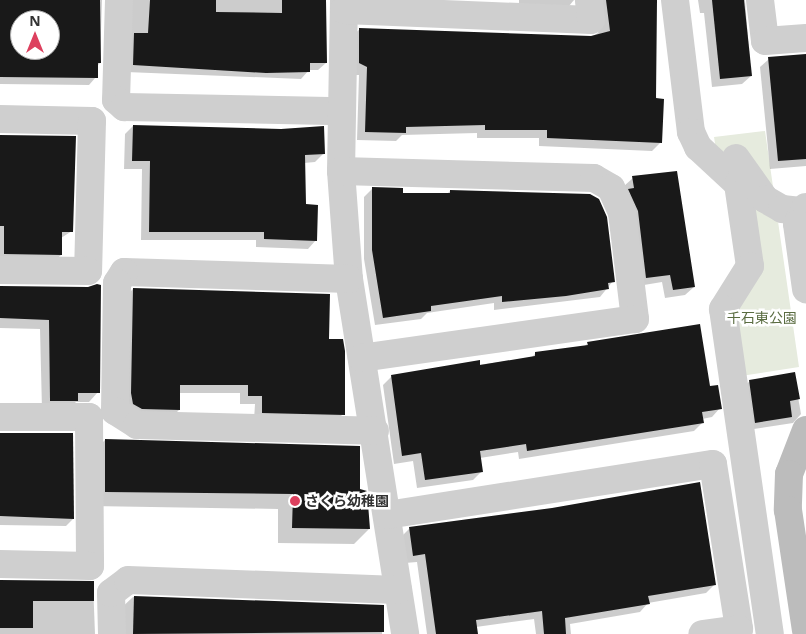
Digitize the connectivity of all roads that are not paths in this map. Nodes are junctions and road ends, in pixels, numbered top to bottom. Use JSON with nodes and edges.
{"nodes":[{"id":1,"x":118,"y":0,"type":"edge"},
{"id":2,"x":589,"y":0,"type":"edge"},
{"id":3,"x":675,"y":0,"type":"edge"},
{"id":4,"x":760,"y":0,"type":"edge"},
{"id":5,"x":344,"y":5,"type":"edge"},
{"id":6,"x":806,"y":38,"type":"edge"},
{"id":7,"x":342,"y":111,"type":"junction"},
{"id":8,"x":0,"y":119,"type":"edge"},
{"id":9,"x":695,"y":142,"type":"junction"},
{"id":10,"x":341,"y":171,"type":"junction"},
{"id":11,"x":804,"y":209,"type":"edge"},
{"id":12,"x":0,"y":270,"type":"edge"},
{"id":13,"x":349,"y":279,"type":"junction"},
{"id":14,"x":806,"y":289,"type":"edge"},
{"id":15,"x":362,"y":358,"type":"junction"},
{"id":16,"x":0,"y":417,"type":"edge"},
{"id":17,"x":806,"y":430,"type":"edge"},
{"id":18,"x":375,"y":431,"type":"junction"},
{"id":19,"x":386,"y":515,"type":"junction"},
{"id":20,"x":798,"y":519,"type":"edge"},
{"id":21,"x":0,"y":564,"type":"edge"},
{"id":22,"x":398,"y":590,"type":"junction"},
{"id":23,"x":806,"y":630,"type":"edge"},
{"id":24,"x":740,"y":632,"type":"edge"},
{"id":25,"x":112,"y":634,"type":"edge"},
{"id":26,"x":405,"y":634,"type":"edge"},
{"id":27,"x":702,"y":634,"type":"edge"},
{"id":28,"x":770,"y":634,"type":"edge"}],
"edges":[{"from":1,"to":7,"type":"street"},
{"from":2,"to":5,"type":"street"},
{"from":3,"to":9,"type":"street"},
{"from":4,"to":6,"type":"street"},
{"from":5,"to":7,"type":"street"},
{"from":7,"to":10,"type":"street"},
{"from":8,"to":12,"type":"street"},
{"from":9,"to":11,"type":"street"},
{"from":9,"to":28,"type":"street"},
{"from":10,"to":13,"type":"street"},
{"from":10,"to":15,"type":"street"},
{"from":11,"to":14,"type":"street"},
{"from":13,"to":15,"type":"street"},
{"from":13,"to":18,"type":"street"},
{"from":15,"to":18,"type":"street"},
{"from":16,"to":21,"type":"street"},
{"from":17,"to":20,"type":"street"},
{"from":18,"to":19,"type":"street"},
{"from":19,"to":22,"type":"street"},
{"from":19,"to":24,"type":"street"},
{"from":20,"to":23,"type":"street"},
{"from":22,"to":25,"type":"street"},
{"from":22,"to":26,"type":"street"},
{"from":24,"to":27,"type":"street"}]}
